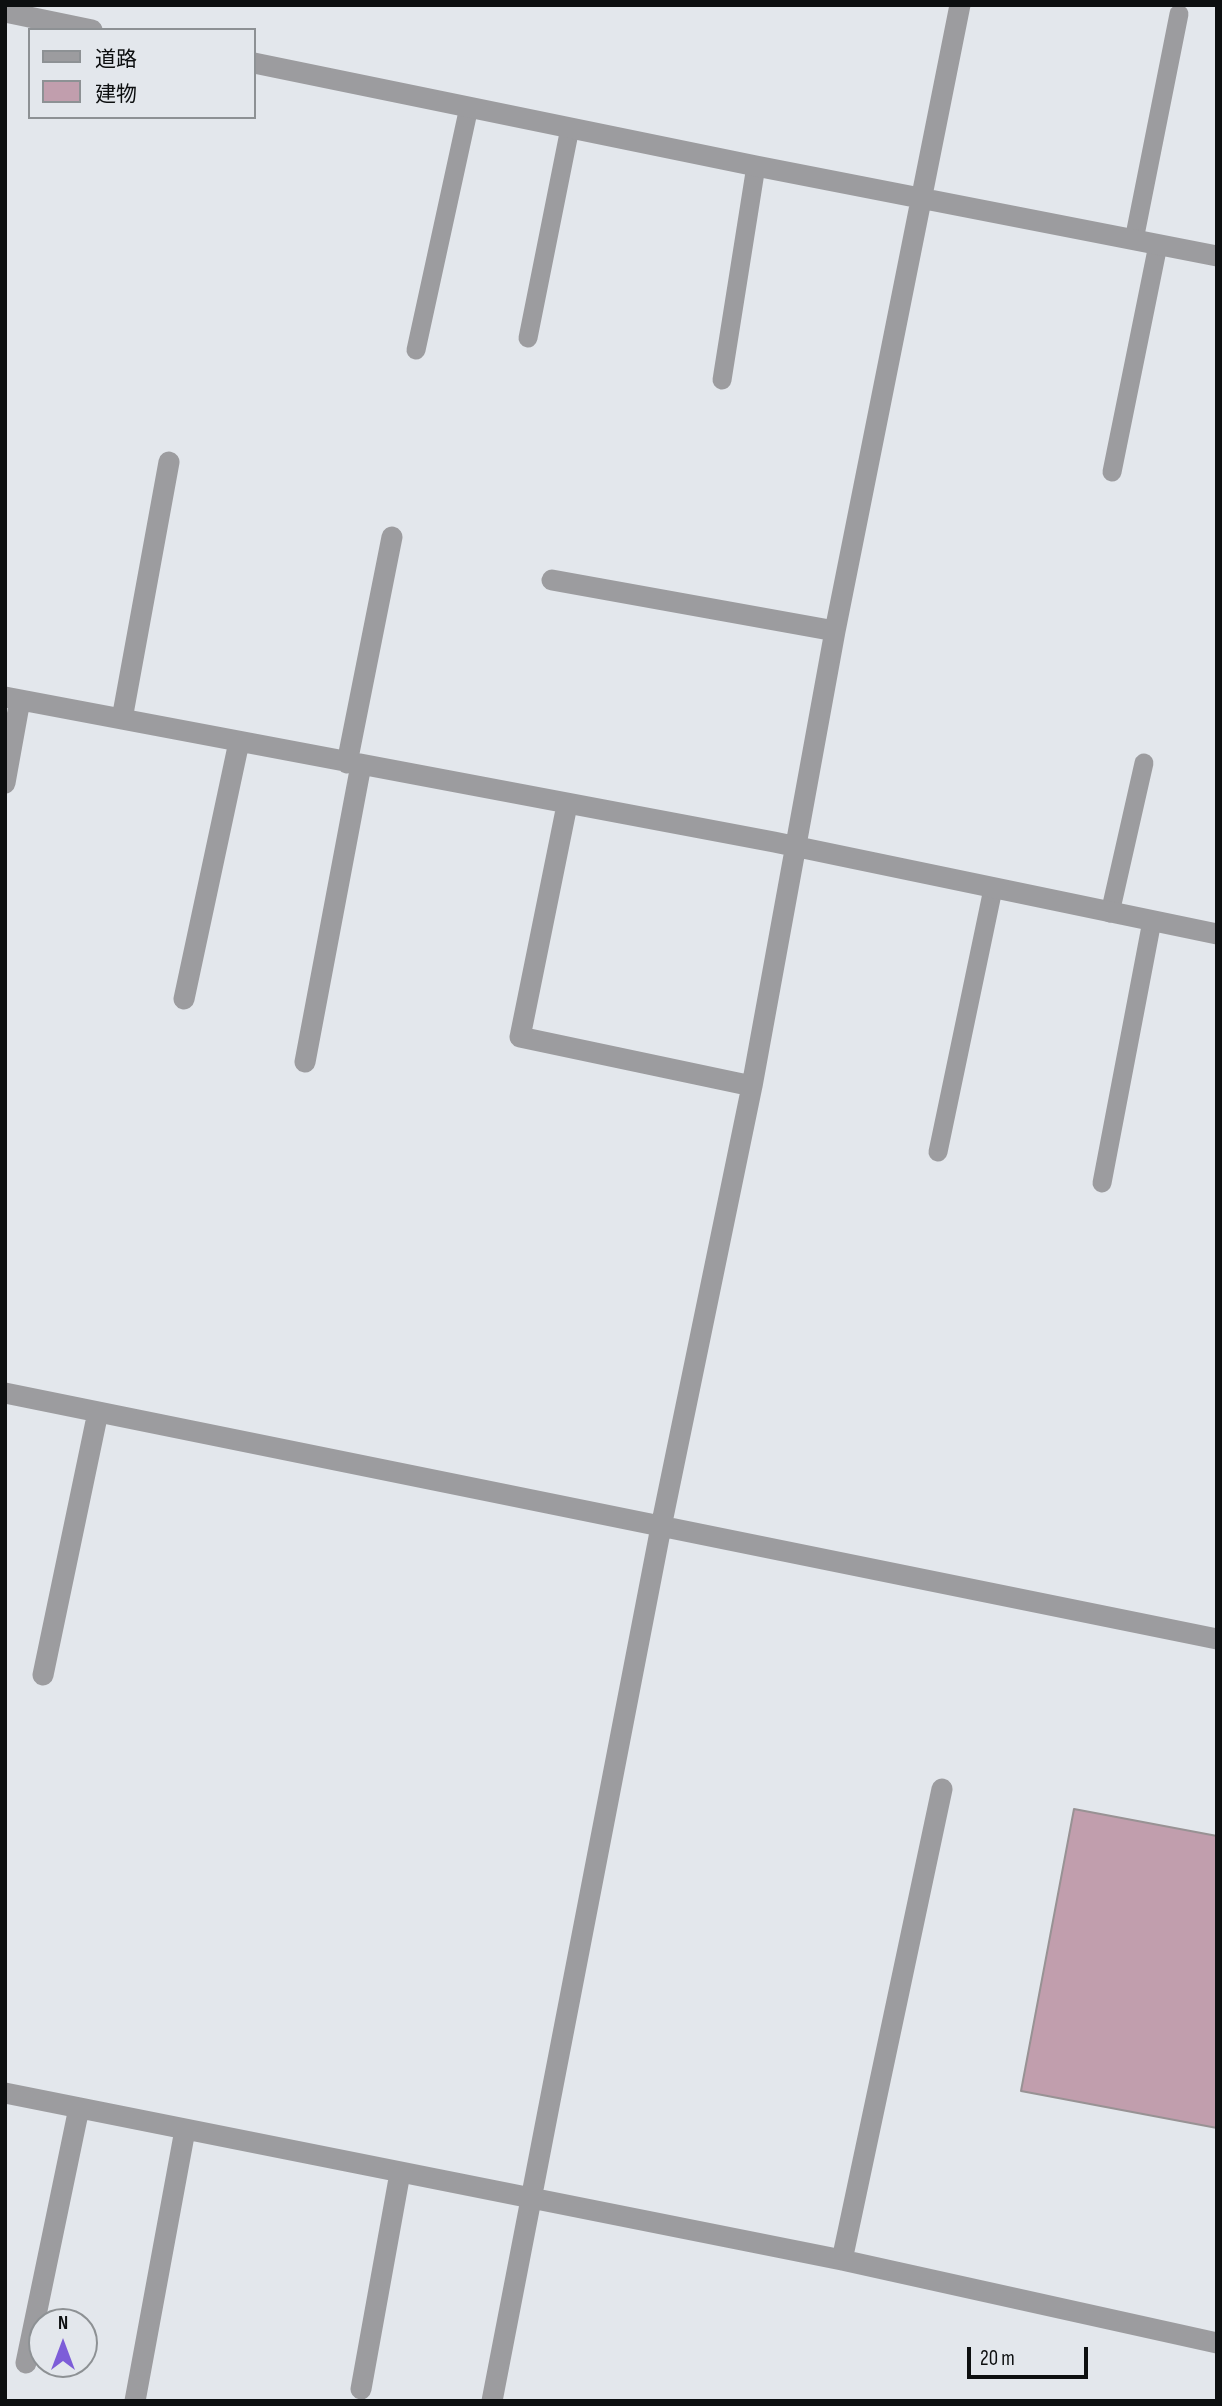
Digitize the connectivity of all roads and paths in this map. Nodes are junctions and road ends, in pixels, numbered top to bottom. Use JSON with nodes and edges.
{"nodes":[{"id":1,"x":960,"y":5,"type":"edge"},
{"id":2,"x":5,"y":12,"type":"edge"},
{"id":3,"x":1179,"y":14,"type":"dead end"},
{"id":4,"x":82,"y":28,"type":"edge"},
{"id":5,"x":256,"y":63,"type":"edge"},
{"id":6,"x":468,"y":107,"type":"junction"},
{"id":7,"x":570,"y":128,"type":"junction"},
{"id":8,"x":756,"y":166,"type":"junction"},
{"id":9,"x":920,"y":199,"type":"junction"},
{"id":10,"x":1134,"y":240,"type":"junction"},
{"id":11,"x":1158,"y":245,"type":"junction"},
{"id":12,"x":1217,"y":256,"type":"edge"},
{"id":13,"x":528,"y":338,"type":"dead end"},
{"id":14,"x":416,"y":350,"type":"dead end"},
{"id":15,"x":722,"y":380,"type":"dead end"},
{"id":16,"x":169,"y":462,"type":"dead end"},
{"id":17,"x":1112,"y":472,"type":"dead end"},
{"id":18,"x":392,"y":537,"type":"dead end"},
{"id":19,"x":552,"y":579,"type":"dead end"},
{"id":20,"x":835,"y":631,"type":"junction"},
{"id":21,"x":12,"y":698,"type":"edge"},
{"id":22,"x":122,"y":719,"type":"junction"},
{"id":23,"x":239,"y":742,"type":"junction"},
{"id":24,"x":1144,"y":763,"type":"dead end"},
{"id":25,"x":354,"y":764,"type":"junction"},
{"id":26,"x":5,"y":783,"type":"edge"},
{"id":27,"x":567,"y":805,"type":"junction"},
{"id":28,"x":797,"y":847,"type":"junction"},
{"id":29,"x":993,"y":889,"type":"junction"},
{"id":30,"x":1110,"y":913,"type":"junction"},
{"id":31,"x":1152,"y":921,"type":"junction"},
{"id":32,"x":1217,"y":934,"type":"edge"},
{"id":33,"x":184,"y":999,"type":"dead end"},
{"id":34,"x":305,"y":1062,"type":"dead end"},
{"id":35,"x":752,"y":1086,"type":"junction"},
{"id":36,"x":938,"y":1152,"type":"dead end"},
{"id":37,"x":1101,"y":1183,"type":"dead end"},
{"id":38,"x":5,"y":1393,"type":"edge"},
{"id":39,"x":98,"y":1412,"type":"junction"},
{"id":40,"x":661,"y":1527,"type":"junction"},
{"id":41,"x":1217,"y":1639,"type":"edge"},
{"id":42,"x":43,"y":1675,"type":"dead end"},
{"id":43,"x":942,"y":1789,"type":"dead end"},
{"id":44,"x":5,"y":2093,"type":"edge"},
{"id":45,"x":79,"y":2108,"type":"junction"},
{"id":46,"x":185,"y":2130,"type":"junction"},
{"id":47,"x":400,"y":2173,"type":"junction"},
{"id":48,"x":530,"y":2197,"type":"junction"},
{"id":49,"x":842,"y":2260,"type":"junction"},
{"id":50,"x":1217,"y":2343,"type":"edge"},
{"id":51,"x":26,"y":2363,"type":"dead end"},
{"id":52,"x":360,"y":2389,"type":"dead end"},
{"id":53,"x":135,"y":2401,"type":"edge"},
{"id":54,"x":492,"y":2401,"type":"edge"}],
"edges":[{"from":1,"to":9,"type":"street"},
{"from":2,"to":4,"type":"street"},
{"from":3,"to":10,"type":"lane"},
{"from":5,"to":6,"type":"street"},
{"from":6,"to":7,"type":"street"},
{"from":6,"to":14,"type":"lane"},
{"from":7,"to":8,"type":"street"},
{"from":7,"to":13,"type":"lane"},
{"from":8,"to":9,"type":"street"},
{"from":8,"to":15,"type":"lane"},
{"from":9,"to":10,"type":"street"},
{"from":9,"to":20,"type":"street"},
{"from":10,"to":11,"type":"street"},
{"from":11,"to":12,"type":"street"},
{"from":11,"to":17,"type":"lane"},
{"from":16,"to":22,"type":"street"},
{"from":18,"to":25,"type":"street"},
{"from":19,"to":20,"type":"street"},
{"from":20,"to":28,"type":"street"},
{"from":21,"to":22,"type":"street"},
{"from":21,"to":26,"type":"street"},
{"from":22,"to":23,"type":"street"},
{"from":23,"to":25,"type":"street"},
{"from":23,"to":33,"type":"street"},
{"from":24,"to":30,"type":"lane"},
{"from":25,"to":27,"type":"street"},
{"from":25,"to":34,"type":"street"},
{"from":27,"to":28,"type":"street"},
{"from":27,"to":35,"type":"street"},
{"from":28,"to":29,"type":"street"},
{"from":28,"to":35,"type":"street"},
{"from":29,"to":30,"type":"street"},
{"from":29,"to":36,"type":"lane"},
{"from":30,"to":31,"type":"street"},
{"from":31,"to":32,"type":"street"},
{"from":31,"to":37,"type":"lane"},
{"from":35,"to":40,"type":"street"},
{"from":38,"to":39,"type":"street"},
{"from":39,"to":40,"type":"street"},
{"from":39,"to":42,"type":"street"},
{"from":40,"to":41,"type":"street"},
{"from":40,"to":48,"type":"street"},
{"from":43,"to":49,"type":"street"},
{"from":44,"to":45,"type":"street"},
{"from":45,"to":46,"type":"street"},
{"from":45,"to":51,"type":"street"},
{"from":46,"to":47,"type":"street"},
{"from":46,"to":53,"type":"street"},
{"from":47,"to":48,"type":"street"},
{"from":47,"to":52,"type":"street"},
{"from":48,"to":49,"type":"street"},
{"from":48,"to":54,"type":"street"},
{"from":49,"to":50,"type":"street"}]}
